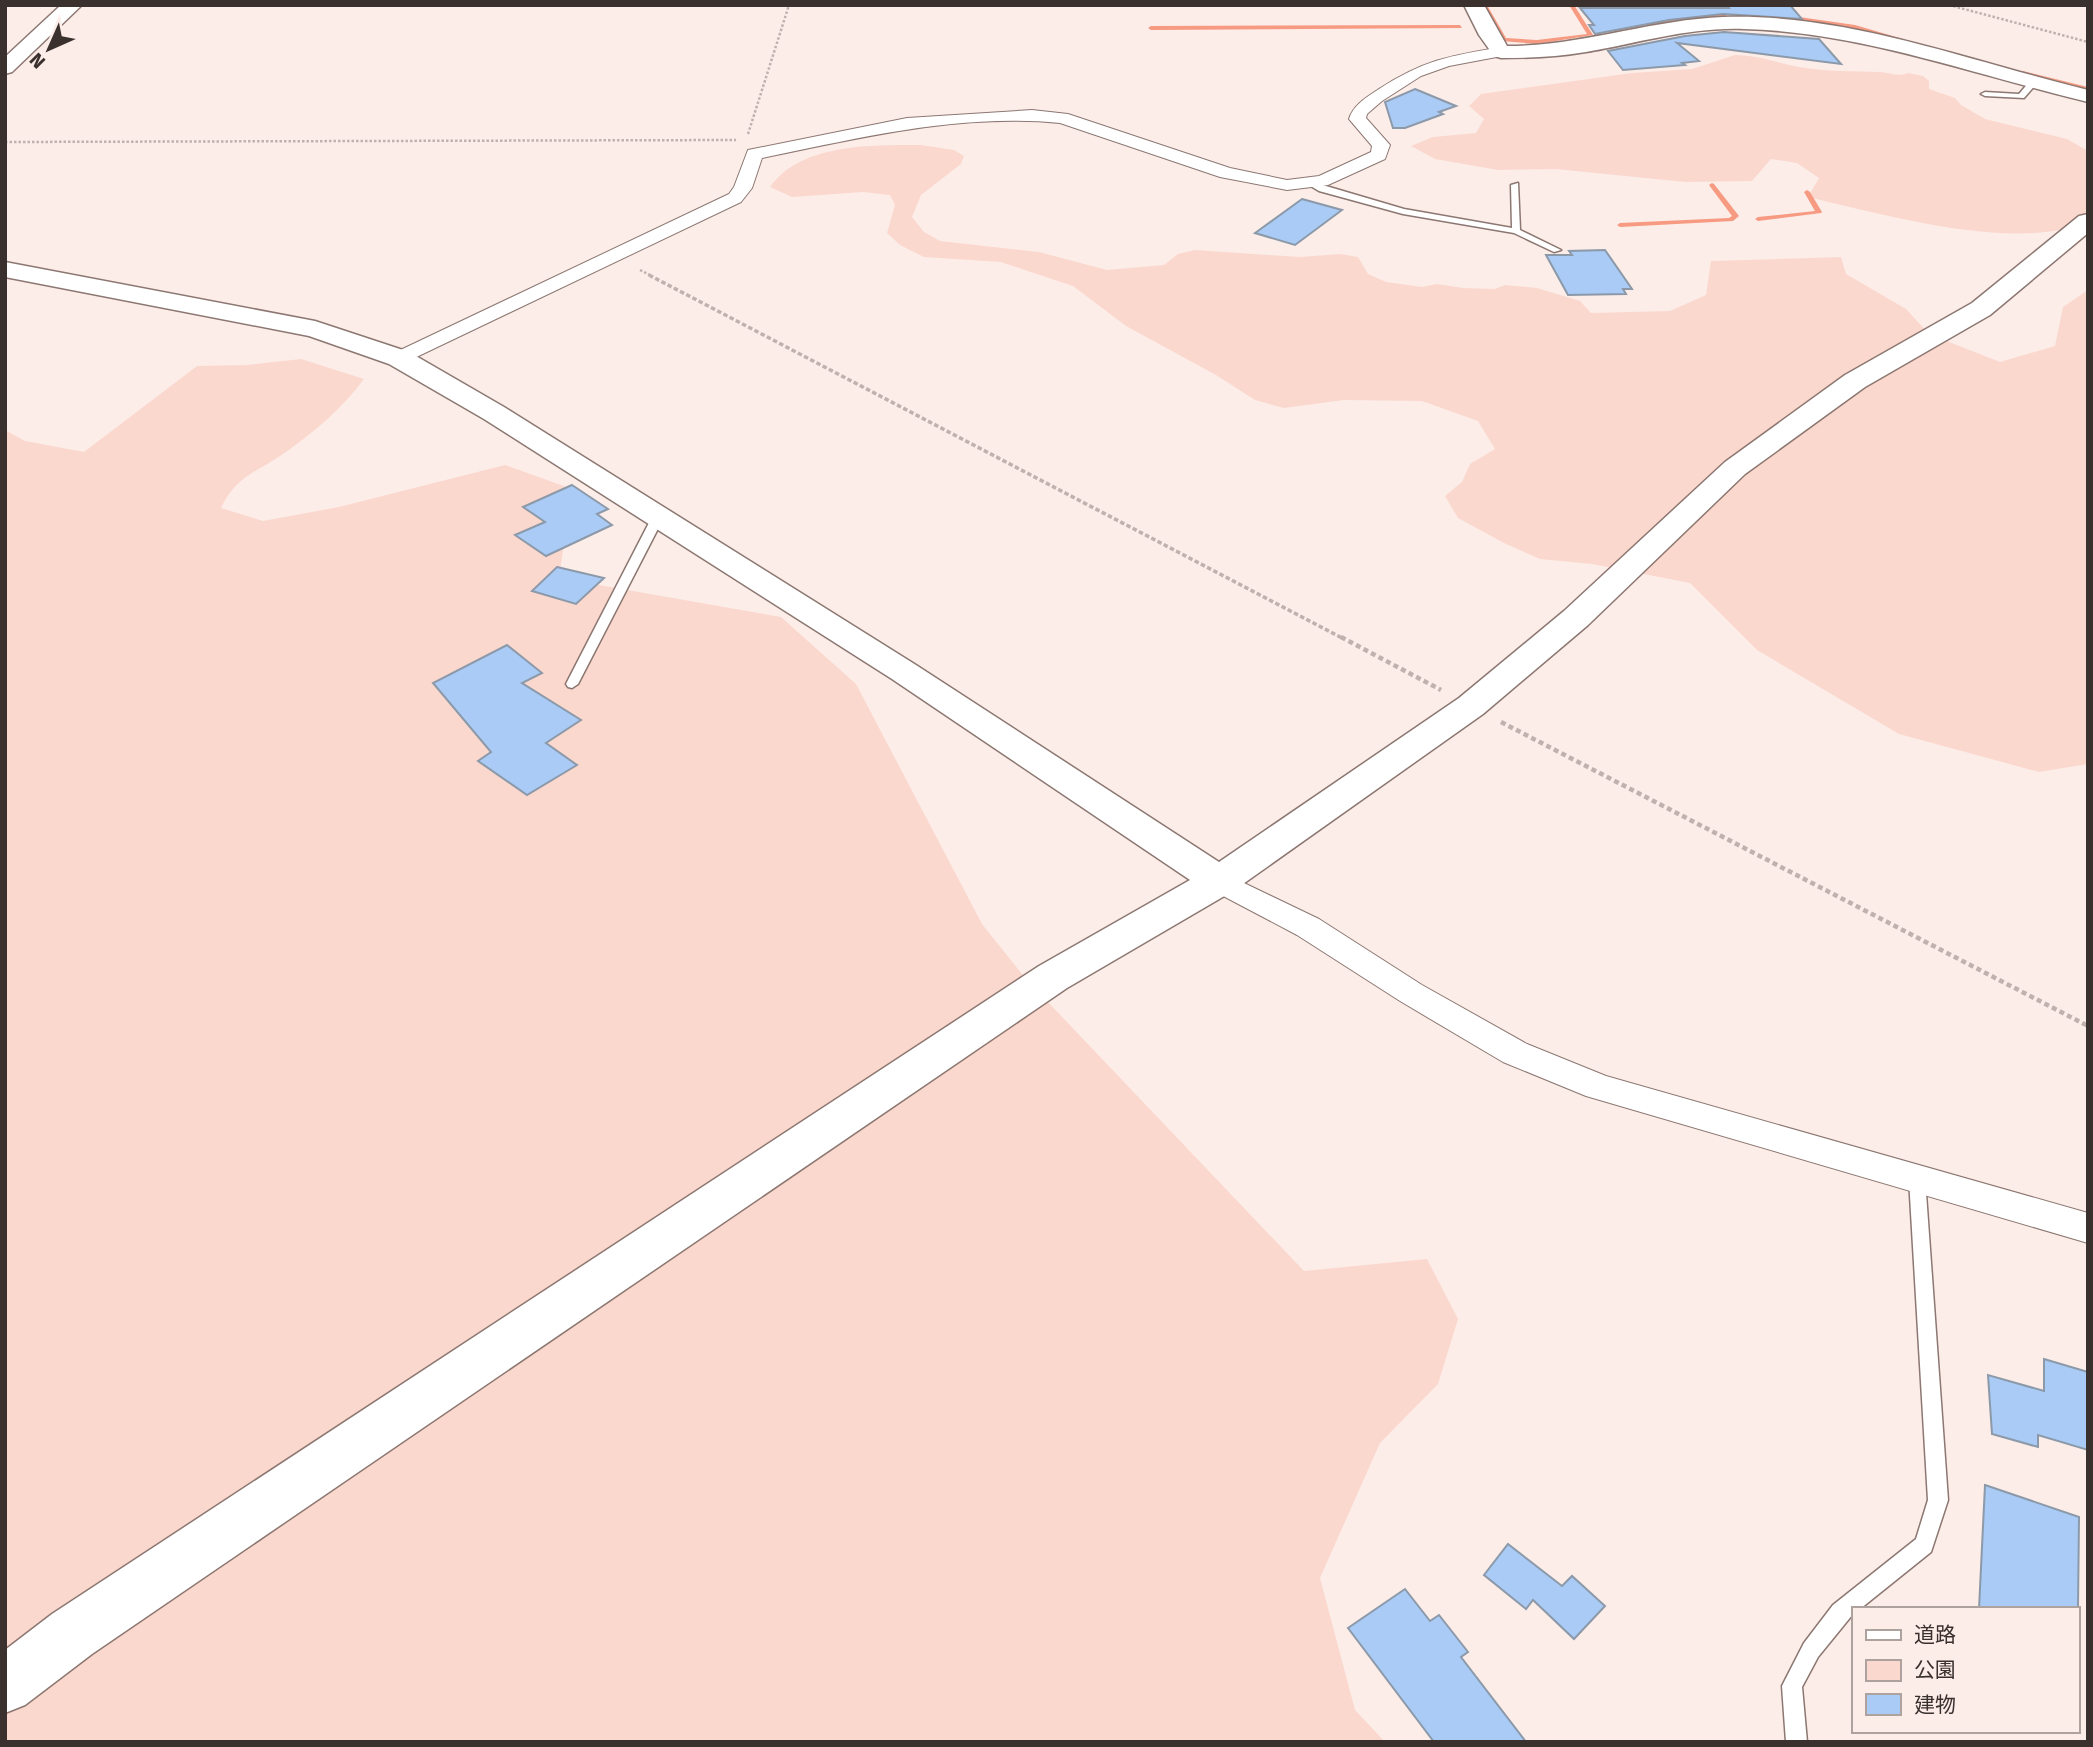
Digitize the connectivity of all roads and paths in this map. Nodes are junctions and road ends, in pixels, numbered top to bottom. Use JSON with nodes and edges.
{"nodes":[{"id":1,"x":73,"y":5,"type":"edge"},
{"id":2,"x":789,"y":5,"type":"edge"},
{"id":3,"x":1474,"y":5,"type":"edge"},
{"id":4,"x":1949,"y":5,"type":"edge"},
{"id":5,"x":2088,"y":42,"type":"edge"},
{"id":6,"x":1501,"y":52,"type":"junction"},
{"id":7,"x":5,"y":68,"type":"edge"},
{"id":8,"x":2033,"y":83,"type":"junction"},
{"id":9,"x":1985,"y":94,"type":"dead end"},
{"id":10,"x":2088,"y":96,"type":"edge"},
{"id":11,"x":5,"y":142,"type":"edge"},
{"id":12,"x":1312,"y":183,"type":"junction"},
{"id":13,"x":1515,"y":185,"type":"dead end"},
{"id":14,"x":2088,"y":221,"type":"edge"},
{"id":15,"x":1516,"y":230,"type":"junction"},
{"id":16,"x":1557,"y":250,"type":"dead end"},
{"id":17,"x":614,"y":256,"type":"junction"},
{"id":18,"x":5,"y":269,"type":"edge"},
{"id":19,"x":399,"y":358,"type":"junction"},
{"id":20,"x":658,"y":517,"type":"junction"},
{"id":21,"x":572,"y":684,"type":"dead end"},
{"id":22,"x":1471,"y":705,"type":"junction"},
{"id":23,"x":1219,"y":881,"type":"junction"},
{"id":24,"x":2088,"y":1026,"type":"edge"},
{"id":25,"x":1917,"y":1179,"type":"junction"},
{"id":26,"x":2088,"y":1228,"type":"edge"},
{"id":27,"x":5,"y":1685,"type":"edge"},
{"id":28,"x":1797,"y":1742,"type":"edge"}],
"edges":[{"from":1,"to":7,"type":"street"},
{"from":2,"to":11,"type":"path"},
{"from":3,"to":6,"type":"street"},
{"from":4,"to":5,"type":"path"},
{"from":6,"to":8,"type":"street"},
{"from":6,"to":12,"type":"street"},
{"from":8,"to":9,"type":"lane"},
{"from":8,"to":10,"type":"street"},
{"from":12,"to":15,"type":"lane"},
{"from":12,"to":17,"type":"street"},
{"from":13,"to":15,"type":"lane"},
{"from":14,"to":22,"type":"street"},
{"from":15,"to":16,"type":"lane"},
{"from":17,"to":19,"type":"street"},
{"from":17,"to":22,"type":"path"},
{"from":18,"to":19,"type":"street"},
{"from":19,"to":20,"type":"street"},
{"from":20,"to":21,"type":"lane"},
{"from":20,"to":23,"type":"street"},
{"from":22,"to":23,"type":"street"},
{"from":22,"to":24,"type":"path"},
{"from":23,"to":25,"type":"street"},
{"from":23,"to":27,"type":"street"},
{"from":25,"to":26,"type":"street"},
{"from":25,"to":28,"type":"lane"}]}
